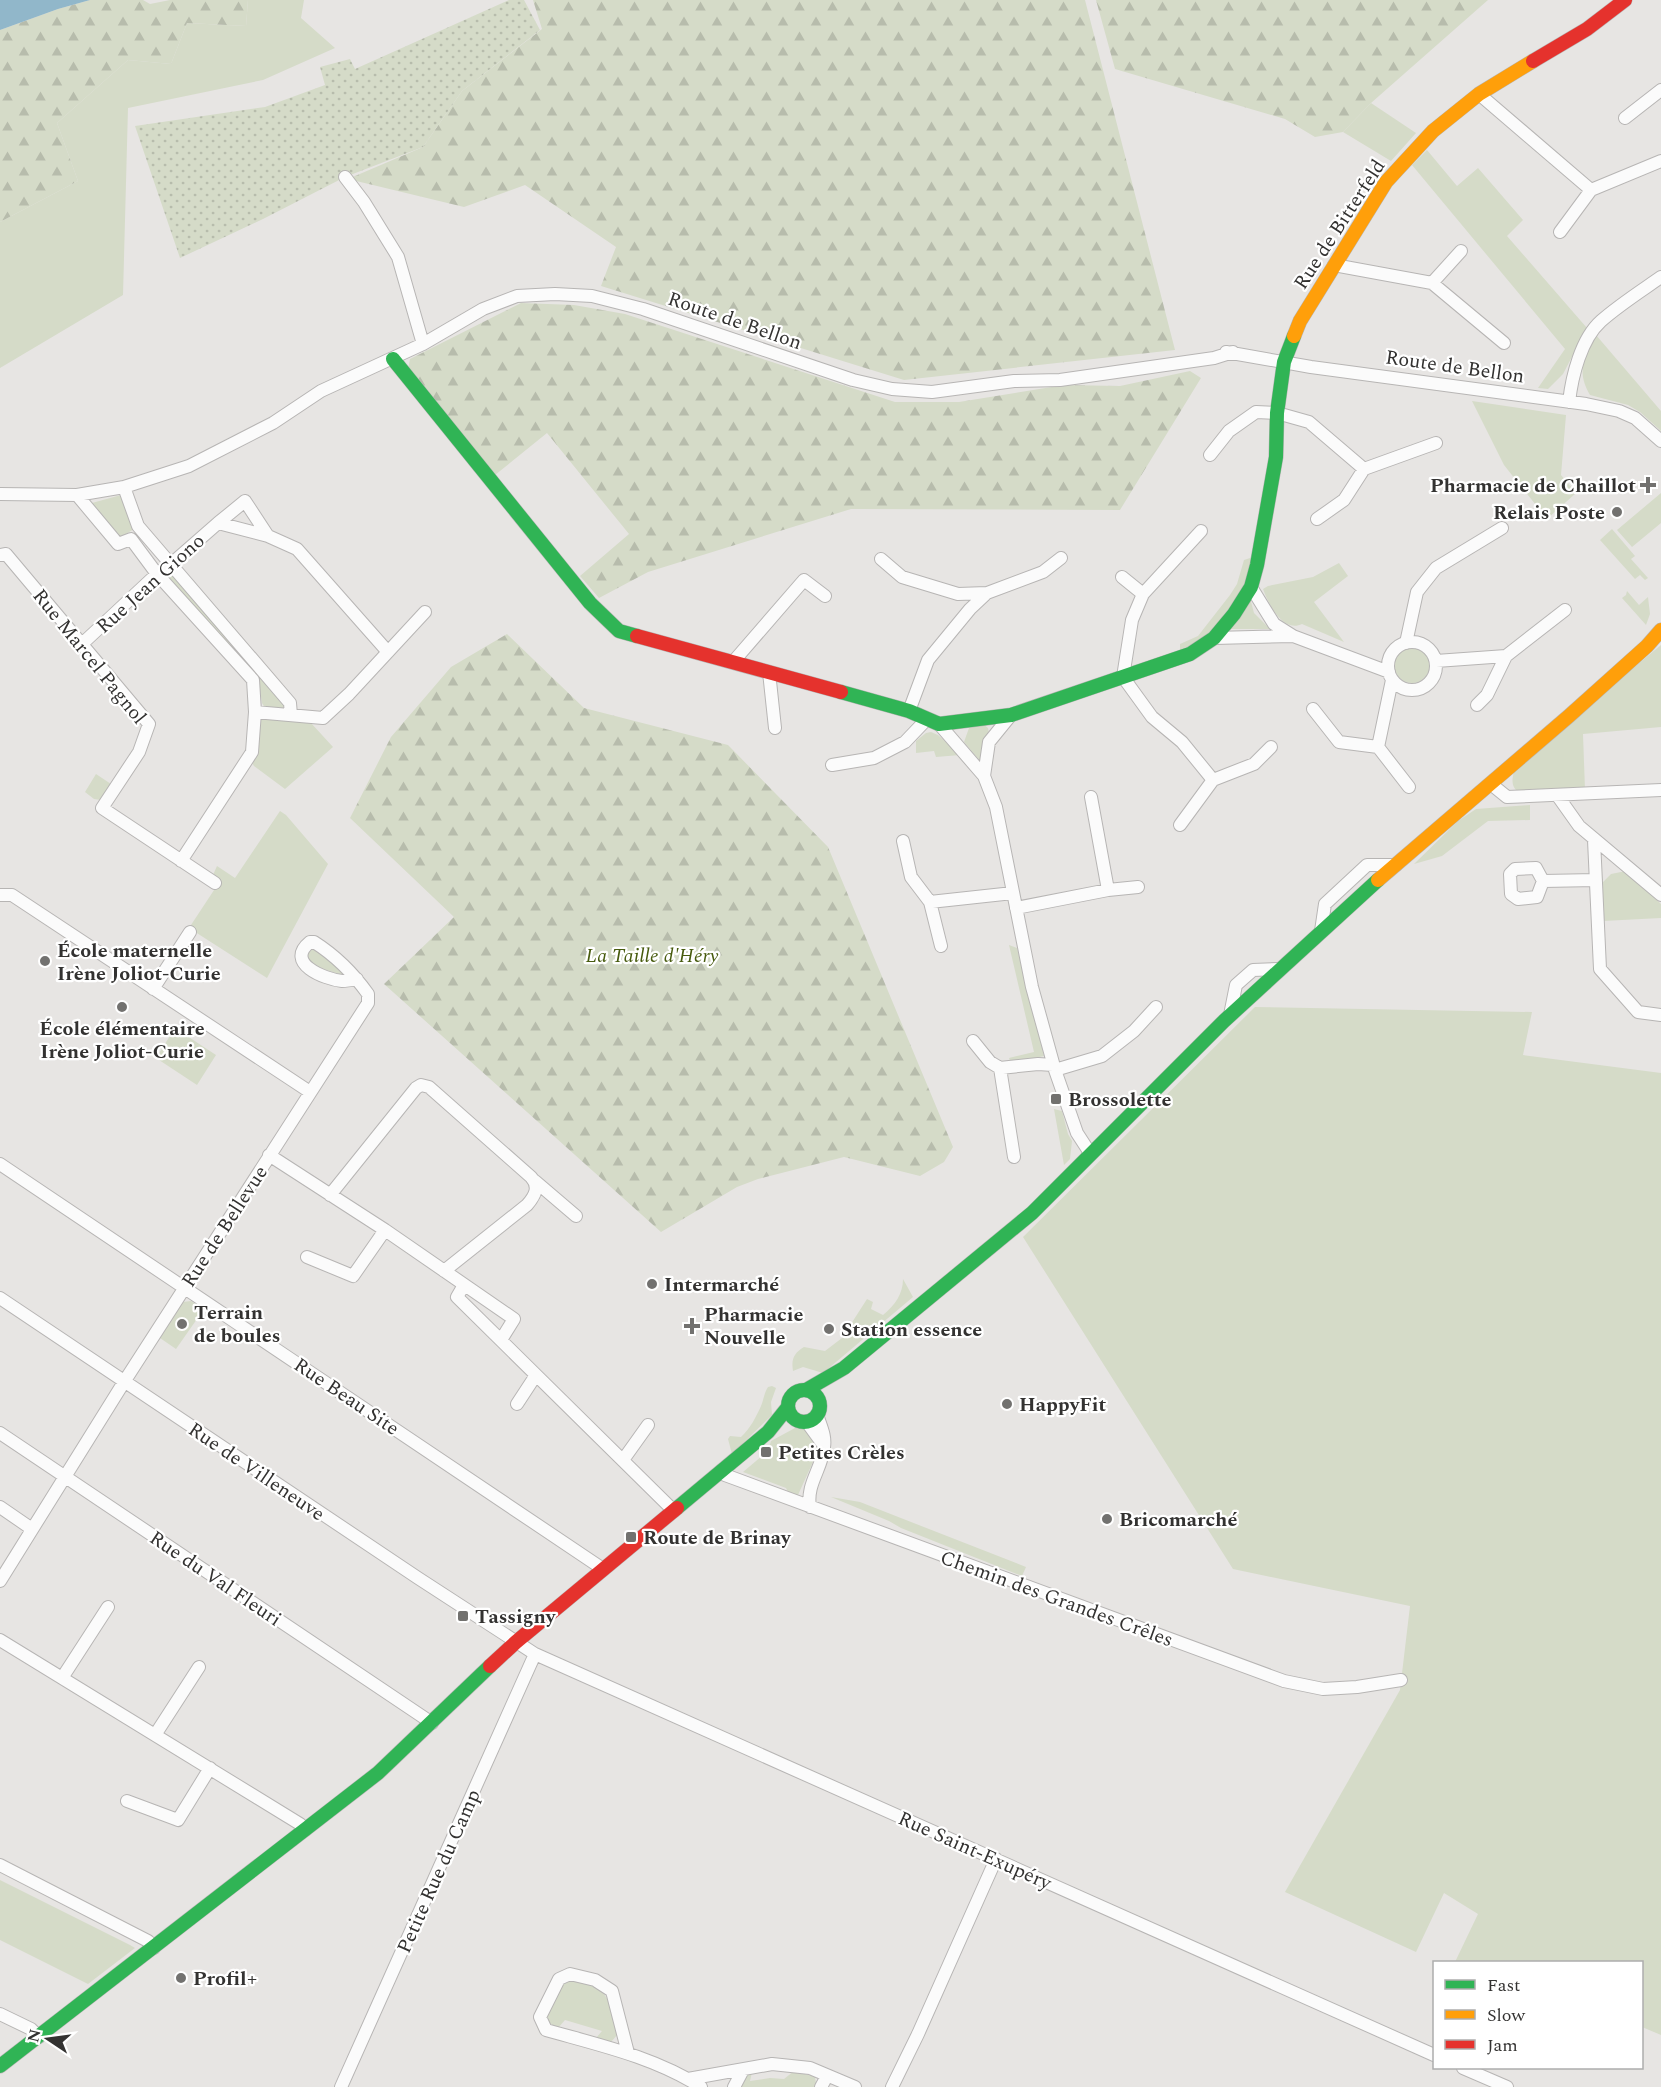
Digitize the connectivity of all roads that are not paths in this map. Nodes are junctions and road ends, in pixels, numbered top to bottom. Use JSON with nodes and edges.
{"nodes":[{"id":1,"x":1625,"y":0,"type":"edge"},
{"id":2,"x":1661,"y":90,"type":"edge"},
{"id":3,"x":1479,"y":94,"type":"junction"},
{"id":4,"x":1625,"y":118,"type":"dead end"},
{"id":5,"x":1661,"y":161,"type":"edge"},
{"id":6,"x":345,"y":177,"type":"dead end"},
{"id":7,"x":1591,"y":190,"type":"junction"},
{"id":8,"x":1560,"y":232,"type":"dead end"},
{"id":9,"x":1461,"y":251,"type":"dead end"},
{"id":10,"x":1334,"y":265,"type":"junction"},
{"id":11,"x":1661,"y":277,"type":"edge"},
{"id":12,"x":1432,"y":283,"type":"junction"},
{"id":13,"x":1504,"y":343,"type":"dead end"},
{"id":14,"x":423,"y":344,"type":"junction"},
{"id":15,"x":393,"y":359,"type":"junction"},
{"id":16,"x":1284,"y":362,"type":"junction"},
{"id":17,"x":1569,"y":402,"type":"junction"},
{"id":18,"x":1277,"y":413,"type":"junction"},
{"id":19,"x":1661,"y":441,"type":"edge"},
{"id":20,"x":1436,"y":444,"type":"dead end"},
{"id":21,"x":1210,"y":456,"type":"dead end"},
{"id":22,"x":1364,"y":469,"type":"junction"},
{"id":23,"x":124,"y":487,"type":"junction"},
{"id":24,"x":0,"y":494,"type":"edge"},
{"id":25,"x":77,"y":495,"type":"junction"},
{"id":26,"x":1317,"y":519,"type":"dead end"},
{"id":27,"x":218,"y":523,"type":"junction"},
{"id":28,"x":1502,"y":528,"type":"dead end"},
{"id":29,"x":142,"y":531,"type":"junction"},
{"id":30,"x":1201,"y":531,"type":"dead end"},
{"id":31,"x":268,"y":536,"type":"junction"},
{"id":32,"x":131,"y":539,"type":"junction"},
{"id":33,"x":0,"y":555,"type":"edge"},
{"id":34,"x":1061,"y":558,"type":"dead end"},
{"id":35,"x":881,"y":559,"type":"dead end"},
{"id":36,"x":170,"y":565,"type":"junction"},
{"id":37,"x":157,"y":574,"type":"junction"},
{"id":38,"x":1122,"y":577,"type":"dead end"},
{"id":39,"x":1251,"y":587,"type":"junction"},
{"id":40,"x":987,"y":593,"type":"junction"},
{"id":41,"x":958,"y":594,"type":"junction"},
{"id":42,"x":1143,"y":594,"type":"junction"},
{"id":43,"x":825,"y":596,"type":"dead end"},
{"id":44,"x":970,"y":609,"type":"junction"},
{"id":45,"x":1565,"y":610,"type":"dead end"},
{"id":46,"x":425,"y":612,"type":"dead end"},
{"id":47,"x":1661,"y":630,"type":"edge"},
{"id":48,"x":1293,"y":636,"type":"junction"},
{"id":49,"x":1661,"y":637,"type":"edge"},
{"id":50,"x":1214,"y":638,"type":"junction"},
{"id":51,"x":83,"y":643,"type":"junction"},
{"id":52,"x":1406,"y":643,"type":"junction"},
{"id":53,"x":1647,"y":646,"type":"junction"},
{"id":54,"x":388,"y":652,"type":"junction"},
{"id":55,"x":1506,"y":656,"type":"junction"},
{"id":56,"x":1436,"y":661,"type":"junction"},
{"id":57,"x":733,"y":662,"type":"junction"},
{"id":58,"x":769,"y":672,"type":"junction"},
{"id":59,"x":1390,"y":676,"type":"junction"},
{"id":60,"x":1123,"y":677,"type":"junction"},
{"id":61,"x":1477,"y":705,"type":"dead end"},
{"id":62,"x":1313,"y":709,"type":"dead end"},
{"id":63,"x":909,"y":711,"type":"junction"},
{"id":64,"x":255,"y":712,"type":"junction"},
{"id":65,"x":291,"y":715,"type":"junction"},
{"id":66,"x":1011,"y":715,"type":"junction"},
{"id":67,"x":932,"y":722,"type":"junction"},
{"id":68,"x":775,"y":728,"type":"dead end"},
{"id":69,"x":1271,"y":747,"type":"dead end"},
{"id":70,"x":1378,"y":747,"type":"junction"},
{"id":71,"x":832,"y":765,"type":"dead end"},
{"id":72,"x":984,"y":776,"type":"junction"},
{"id":73,"x":1213,"y":780,"type":"junction"},
{"id":74,"x":1491,"y":784,"type":"junction"},
{"id":75,"x":1409,"y":787,"type":"dead end"},
{"id":76,"x":1661,"y":790,"type":"edge"},
{"id":77,"x":1557,"y":795,"type":"junction"},
{"id":78,"x":1091,"y":797,"type":"dead end"},
{"id":79,"x":1180,"y":825,"type":"dead end"},
{"id":80,"x":1594,"y":840,"type":"junction"},
{"id":81,"x":903,"y":842,"type":"dead end"},
{"id":82,"x":182,"y":861,"type":"junction"},
{"id":83,"x":1596,"y":880,"type":"junction"},
{"id":84,"x":1543,"y":881,"type":"dead end"},
{"id":85,"x":215,"y":883,"type":"dead end"},
{"id":86,"x":1138,"y":887,"type":"dead end"},
{"id":87,"x":1108,"y":890,"type":"junction"},
{"id":88,"x":1013,"y":893,"type":"junction"},
{"id":89,"x":0,"y":895,"type":"edge"},
{"id":90,"x":1661,"y":895,"type":"edge"},
{"id":91,"x":930,"y":902,"type":"junction"},
{"id":92,"x":1016,"y":908,"type":"junction"},
{"id":93,"x":190,"y":932,"type":"dead end"},
{"id":94,"x":941,"y":946,"type":"dead end"},
{"id":95,"x":357,"y":979,"type":"dead end"},
{"id":96,"x":153,"y":989,"type":"junction"},
{"id":97,"x":1156,"y":1007,"type":"dead end"},
{"id":98,"x":1661,"y":1015,"type":"edge"},
{"id":99,"x":973,"y":1041,"type":"dead end"},
{"id":100,"x":1054,"y":1067,"type":"junction"},
{"id":101,"x":1000,"y":1068,"type":"junction"},
{"id":102,"x":310,"y":1092,"type":"junction"},
{"id":103,"x":1090,"y":1153,"type":"junction"},
{"id":104,"x":269,"y":1155,"type":"junction"},
{"id":105,"x":1014,"y":1157,"type":"dead end"},
{"id":106,"x":0,"y":1164,"type":"edge"},
{"id":107,"x":535,"y":1181,"type":"junction"},
{"id":108,"x":330,"y":1195,"type":"junction"},
{"id":109,"x":576,"y":1216,"type":"dead end"},
{"id":110,"x":385,"y":1230,"type":"junction"},
{"id":111,"x":307,"y":1257,"type":"dead end"},
{"id":112,"x":444,"y":1271,"type":"junction"},
{"id":113,"x":464,"y":1285,"type":"junction"},
{"id":114,"x":184,"y":1287,"type":"junction"},
{"id":115,"x":0,"y":1298,"type":"edge"},
{"id":116,"x":501,"y":1340,"type":"junction"},
{"id":117,"x":844,"y":1368,"type":"junction"},
{"id":118,"x":536,"y":1375,"type":"junction"},
{"id":119,"x":124,"y":1382,"type":"junction"},
{"id":120,"x":806,"y":1390,"type":"junction"},
{"id":121,"x":518,"y":1404,"type":"dead end"},
{"id":122,"x":788,"y":1407,"type":"junction"},
{"id":123,"x":810,"y":1415,"type":"junction"},
{"id":124,"x":648,"y":1425,"type":"dead end"},
{"id":125,"x":768,"y":1432,"type":"junction"},
{"id":126,"x":0,"y":1433,"type":"edge"},
{"id":127,"x":623,"y":1460,"type":"junction"},
{"id":128,"x":722,"y":1471,"type":"junction"},
{"id":129,"x":66,"y":1477,"type":"junction"},
{"id":130,"x":0,"y":1507,"type":"edge"},
{"id":131,"x":810,"y":1507,"type":"junction"},
{"id":132,"x":674,"y":1511,"type":"junction"},
{"id":133,"x":32,"y":1528,"type":"junction"},
{"id":134,"x":603,"y":1569,"type":"junction"},
{"id":135,"x":0,"y":1581,"type":"edge"},
{"id":136,"x":108,"y":1607,"type":"dead end"},
{"id":137,"x":0,"y":1640,"type":"edge"},
{"id":138,"x":516,"y":1642,"type":"junction"},
{"id":139,"x":535,"y":1654,"type":"junction"},
{"id":140,"x":199,"y":1667,"type":"dead end"},
{"id":141,"x":62,"y":1677,"type":"junction"},
{"id":142,"x":1401,"y":1680,"type":"dead end"},
{"id":143,"x":432,"y":1723,"type":"junction"},
{"id":144,"x":155,"y":1735,"type":"junction"},
{"id":145,"x":210,"y":1768,"type":"junction"},
{"id":146,"x":127,"y":1801,"type":"dead end"},
{"id":147,"x":305,"y":1830,"type":"junction"},
{"id":148,"x":996,"y":1858,"type":"junction"},
{"id":149,"x":0,"y":1865,"type":"edge"},
{"id":150,"x":153,"y":1948,"type":"junction"},
{"id":151,"x":0,"y":2014,"type":"edge"},
{"id":152,"x":39,"y":2037,"type":"junction"},
{"id":153,"x":628,"y":2053,"type":"junction"},
{"id":154,"x":1433,"y":2055,"type":"edge"},
{"id":155,"x":0,"y":2066,"type":"edge"},
{"id":156,"x":1467,"y":2069,"type":"edge"},
{"id":157,"x":743,"y":2070,"type":"junction"},
{"id":158,"x":827,"y":2076,"type":"junction"},
{"id":159,"x":688,"y":2079,"type":"junction"},
{"id":160,"x":341,"y":2087,"type":"edge"},
{"id":161,"x":701,"y":2087,"type":"edge"},
{"id":162,"x":734,"y":2087,"type":"edge"},
{"id":163,"x":821,"y":2087,"type":"edge"},
{"id":164,"x":855,"y":2087,"type":"edge"},
{"id":165,"x":892,"y":2087,"type":"edge"},
{"id":166,"x":1507,"y":2087,"type":"edge"}],
"edges":[{"from":1,"to":3,"type":"main road","name":"Rue de Bitterfeld"},
{"from":2,"to":4,"type":"street"},
{"from":3,"to":7,"type":"street"},
{"from":3,"to":10,"type":"main road","name":"Rue de Bitterfeld"},
{"from":5,"to":7,"type":"street"},
{"from":6,"to":14,"type":"street"},
{"from":7,"to":8,"type":"street"},
{"from":9,"to":12,"type":"street"},
{"from":10,"to":12,"type":"street"},
{"from":10,"to":16,"type":"main road","name":"Rue de Bitterfeld"},
{"from":11,"to":17,"type":"street"},
{"from":12,"to":13,"type":"street"},
{"from":14,"to":15,"type":"street","name":"Route de Bellon"},
{"from":14,"to":16,"type":"street","name":"Route de Bellon"},
{"from":15,"to":23,"type":"street","name":"Route de Bellon"},
{"from":15,"to":57,"type":"main road"},
{"from":16,"to":17,"type":"street","name":"Route de Bellon"},
{"from":16,"to":18,"type":"main road","name":"Rue de Bitterfeld"},
{"from":17,"to":19,"type":"street","name":"Route de Bellon"},
{"from":18,"to":21,"type":"street"},
{"from":18,"to":22,"type":"street"},
{"from":18,"to":39,"type":"main road","name":"Rue de Bitterfeld"},
{"from":20,"to":22,"type":"street"},
{"from":22,"to":26,"type":"street"},
{"from":23,"to":25,"type":"street","name":"Route de Bellon"},
{"from":23,"to":29,"type":"street"},
{"from":24,"to":25,"type":"street","name":"Route de Bellon"},
{"from":25,"to":32,"type":"street"},
{"from":27,"to":31,"type":"street","name":"Rue Jean Giono"},
{"from":27,"to":31,"type":"street","name":"Rue Jean Giono"},
{"from":27,"to":36,"type":"street","name":"Rue Jean Giono"},
{"from":28,"to":52,"type":"street"},
{"from":29,"to":32,"type":"street"},
{"from":29,"to":36,"type":"street"},
{"from":30,"to":42,"type":"street"},
{"from":31,"to":54,"type":"street","name":"Rue Jean Giono"},
{"from":32,"to":37,"type":"street"},
{"from":33,"to":51,"type":"street","name":"Rue Marcel Pagnol"},
{"from":34,"to":40,"type":"street"},
{"from":35,"to":41,"type":"street"},
{"from":36,"to":37,"type":"street","name":"Rue Jean Giono"},
{"from":36,"to":65,"type":"street"},
{"from":37,"to":51,"type":"street","name":"Rue Jean Giono"},
{"from":37,"to":64,"type":"street"},
{"from":38,"to":42,"type":"street"},
{"from":39,"to":48,"type":"street"},
{"from":39,"to":50,"type":"main road","name":"Rue de Bitterfeld"},
{"from":40,"to":41,"type":"street"},
{"from":40,"to":44,"type":"street"},
{"from":41,"to":44,"type":"street"},
{"from":42,"to":60,"type":"street"},
{"from":43,"to":57,"type":"street"},
{"from":44,"to":63,"type":"street"},
{"from":45,"to":55,"type":"street"},
{"from":46,"to":54,"type":"street"},
{"from":47,"to":53,"type":"main road"},
{"from":48,"to":50,"type":"street"},
{"from":48,"to":59,"type":"street"},
{"from":49,"to":53,"type":"main road"},
{"from":50,"to":60,"type":"main road","name":"Rue de Bitterfeld"},
{"from":51,"to":82,"type":"street","name":"Rue Marcel Pagnol"},
{"from":52,"to":56,"type":"street"},
{"from":52,"to":59,"type":"street"},
{"from":53,"to":74,"type":"main road"},
{"from":54,"to":65,"type":"street"},
{"from":55,"to":56,"type":"street"},
{"from":55,"to":61,"type":"street"},
{"from":56,"to":59,"type":"street"},
{"from":57,"to":58,"type":"main road"},
{"from":58,"to":63,"type":"main road"},
{"from":58,"to":68,"type":"street"},
{"from":59,"to":70,"type":"street"},
{"from":60,"to":66,"type":"main road","name":"Rue de Bitterfeld"},
{"from":60,"to":73,"type":"street"},
{"from":62,"to":70,"type":"street"},
{"from":63,"to":67,"type":"main road"},
{"from":64,"to":65,"type":"street"},
{"from":64,"to":82,"type":"street"},
{"from":66,"to":67,"type":"main road","name":"Rue de Bitterfeld"},
{"from":66,"to":72,"type":"street"},
{"from":67,"to":71,"type":"street"},
{"from":67,"to":72,"type":"street"},
{"from":69,"to":73,"type":"street"},
{"from":70,"to":75,"type":"street"},
{"from":72,"to":88,"type":"street"},
{"from":73,"to":79,"type":"street"},
{"from":74,"to":77,"type":"street"},
{"from":74,"to":103,"type":"main road"},
{"from":76,"to":77,"type":"street"},
{"from":77,"to":80,"type":"street"},
{"from":78,"to":87,"type":"street"},
{"from":80,"to":83,"type":"street"},
{"from":80,"to":90,"type":"street"},
{"from":81,"to":91,"type":"street"},
{"from":82,"to":85,"type":"street","name":"Rue Marcel Pagnol"},
{"from":83,"to":84,"type":"street"},
{"from":83,"to":98,"type":"street"},
{"from":86,"to":87,"type":"street"},
{"from":87,"to":92,"type":"street"},
{"from":88,"to":91,"type":"street"},
{"from":88,"to":92,"type":"street"},
{"from":89,"to":96,"type":"street"},
{"from":91,"to":94,"type":"street"},
{"from":92,"to":100,"type":"street"},
{"from":93,"to":96,"type":"street"},
{"from":95,"to":102,"type":"street","name":"Rue de Bellevue"},
{"from":96,"to":102,"type":"street"},
{"from":97,"to":100,"type":"street"},
{"from":99,"to":101,"type":"street"},
{"from":100,"to":101,"type":"street"},
{"from":100,"to":103,"type":"street"},
{"from":101,"to":105,"type":"street"},
{"from":102,"to":104,"type":"street","name":"Rue de Bellevue"},
{"from":103,"to":117,"type":"main road"},
{"from":104,"to":108,"type":"street"},
{"from":104,"to":114,"type":"street","name":"Rue de Bellevue"},
{"from":106,"to":114,"type":"street","name":"Rue Beau Site"},
{"from":107,"to":108,"type":"street"},
{"from":107,"to":109,"type":"street"},
{"from":107,"to":112,"type":"street"},
{"from":108,"to":110,"type":"street"},
{"from":110,"to":111,"type":"street"},
{"from":110,"to":112,"type":"street"},
{"from":112,"to":113,"type":"street"},
{"from":113,"to":116,"type":"street"},
{"from":113,"to":116,"type":"street"},
{"from":114,"to":119,"type":"street","name":"Rue de Bellevue"},
{"from":114,"to":134,"type":"street","name":"Rue Beau Site"},
{"from":115,"to":119,"type":"street","name":"Rue de Villeneuve"},
{"from":116,"to":118,"type":"street"},
{"from":117,"to":120,"type":"main road"},
{"from":117,"to":123,"type":"main road"},
{"from":118,"to":121,"type":"street"},
{"from":118,"to":127,"type":"street"},
{"from":119,"to":129,"type":"street","name":"Rue de Bellevue"},
{"from":119,"to":138,"type":"street","name":"Rue de Villeneuve"},
{"from":120,"to":122,"type":"main road"},
{"from":120,"to":123,"type":"main road"},
{"from":122,"to":123,"type":"main road"},
{"from":122,"to":125,"type":"main road"},
{"from":123,"to":125,"type":"main road"},
{"from":123,"to":131,"type":"street"},
{"from":124,"to":127,"type":"street"},
{"from":125,"to":128,"type":"main road"},
{"from":126,"to":129,"type":"street","name":"Rue du Val Fleuri"},
{"from":127,"to":132,"type":"street"},
{"from":128,"to":131,"type":"street","name":"Chemin des Grandes Crêles"},
{"from":128,"to":132,"type":"main road"},
{"from":129,"to":133,"type":"street","name":"Rue de Bellevue"},
{"from":129,"to":143,"type":"street","name":"Rue du Val Fleuri"},
{"from":130,"to":133,"type":"street"},
{"from":131,"to":142,"type":"street","name":"Chemin des Grandes Crêles"},
{"from":132,"to":134,"type":"main road"},
{"from":133,"to":135,"type":"street","name":"Rue de Bellevue"},
{"from":134,"to":138,"type":"main road"},
{"from":136,"to":141,"type":"street"},
{"from":137,"to":141,"type":"street"},
{"from":138,"to":139,"type":"street","name":"Rue Saint-Exupéry"},
{"from":138,"to":143,"type":"main road"},
{"from":139,"to":148,"type":"street","name":"Rue Saint-Exupéry"},
{"from":139,"to":160,"type":"street","name":"Petite Rue du Camp"},
{"from":140,"to":144,"type":"street"},
{"from":141,"to":144,"type":"street"},
{"from":143,"to":147,"type":"main road"},
{"from":144,"to":145,"type":"street"},
{"from":145,"to":146,"type":"street"},
{"from":145,"to":147,"type":"street"},
{"from":147,"to":150,"type":"main road"},
{"from":148,"to":154,"type":"street","name":"Rue Saint-Exupéry"},
{"from":148,"to":165,"type":"street"},
{"from":149,"to":150,"type":"street"},
{"from":150,"to":152,"type":"main road"},
{"from":151,"to":152,"type":"street"},
{"from":152,"to":155,"type":"main road"},
{"from":153,"to":153,"type":"street"},
{"from":153,"to":159,"type":"street"},
{"from":156,"to":166,"type":"street"},
{"from":157,"to":158,"type":"street"},
{"from":157,"to":159,"type":"street"},
{"from":157,"to":162,"type":"street"},
{"from":158,"to":163,"type":"street"},
{"from":158,"to":164,"type":"street"},
{"from":159,"to":161,"type":"street"}]}
